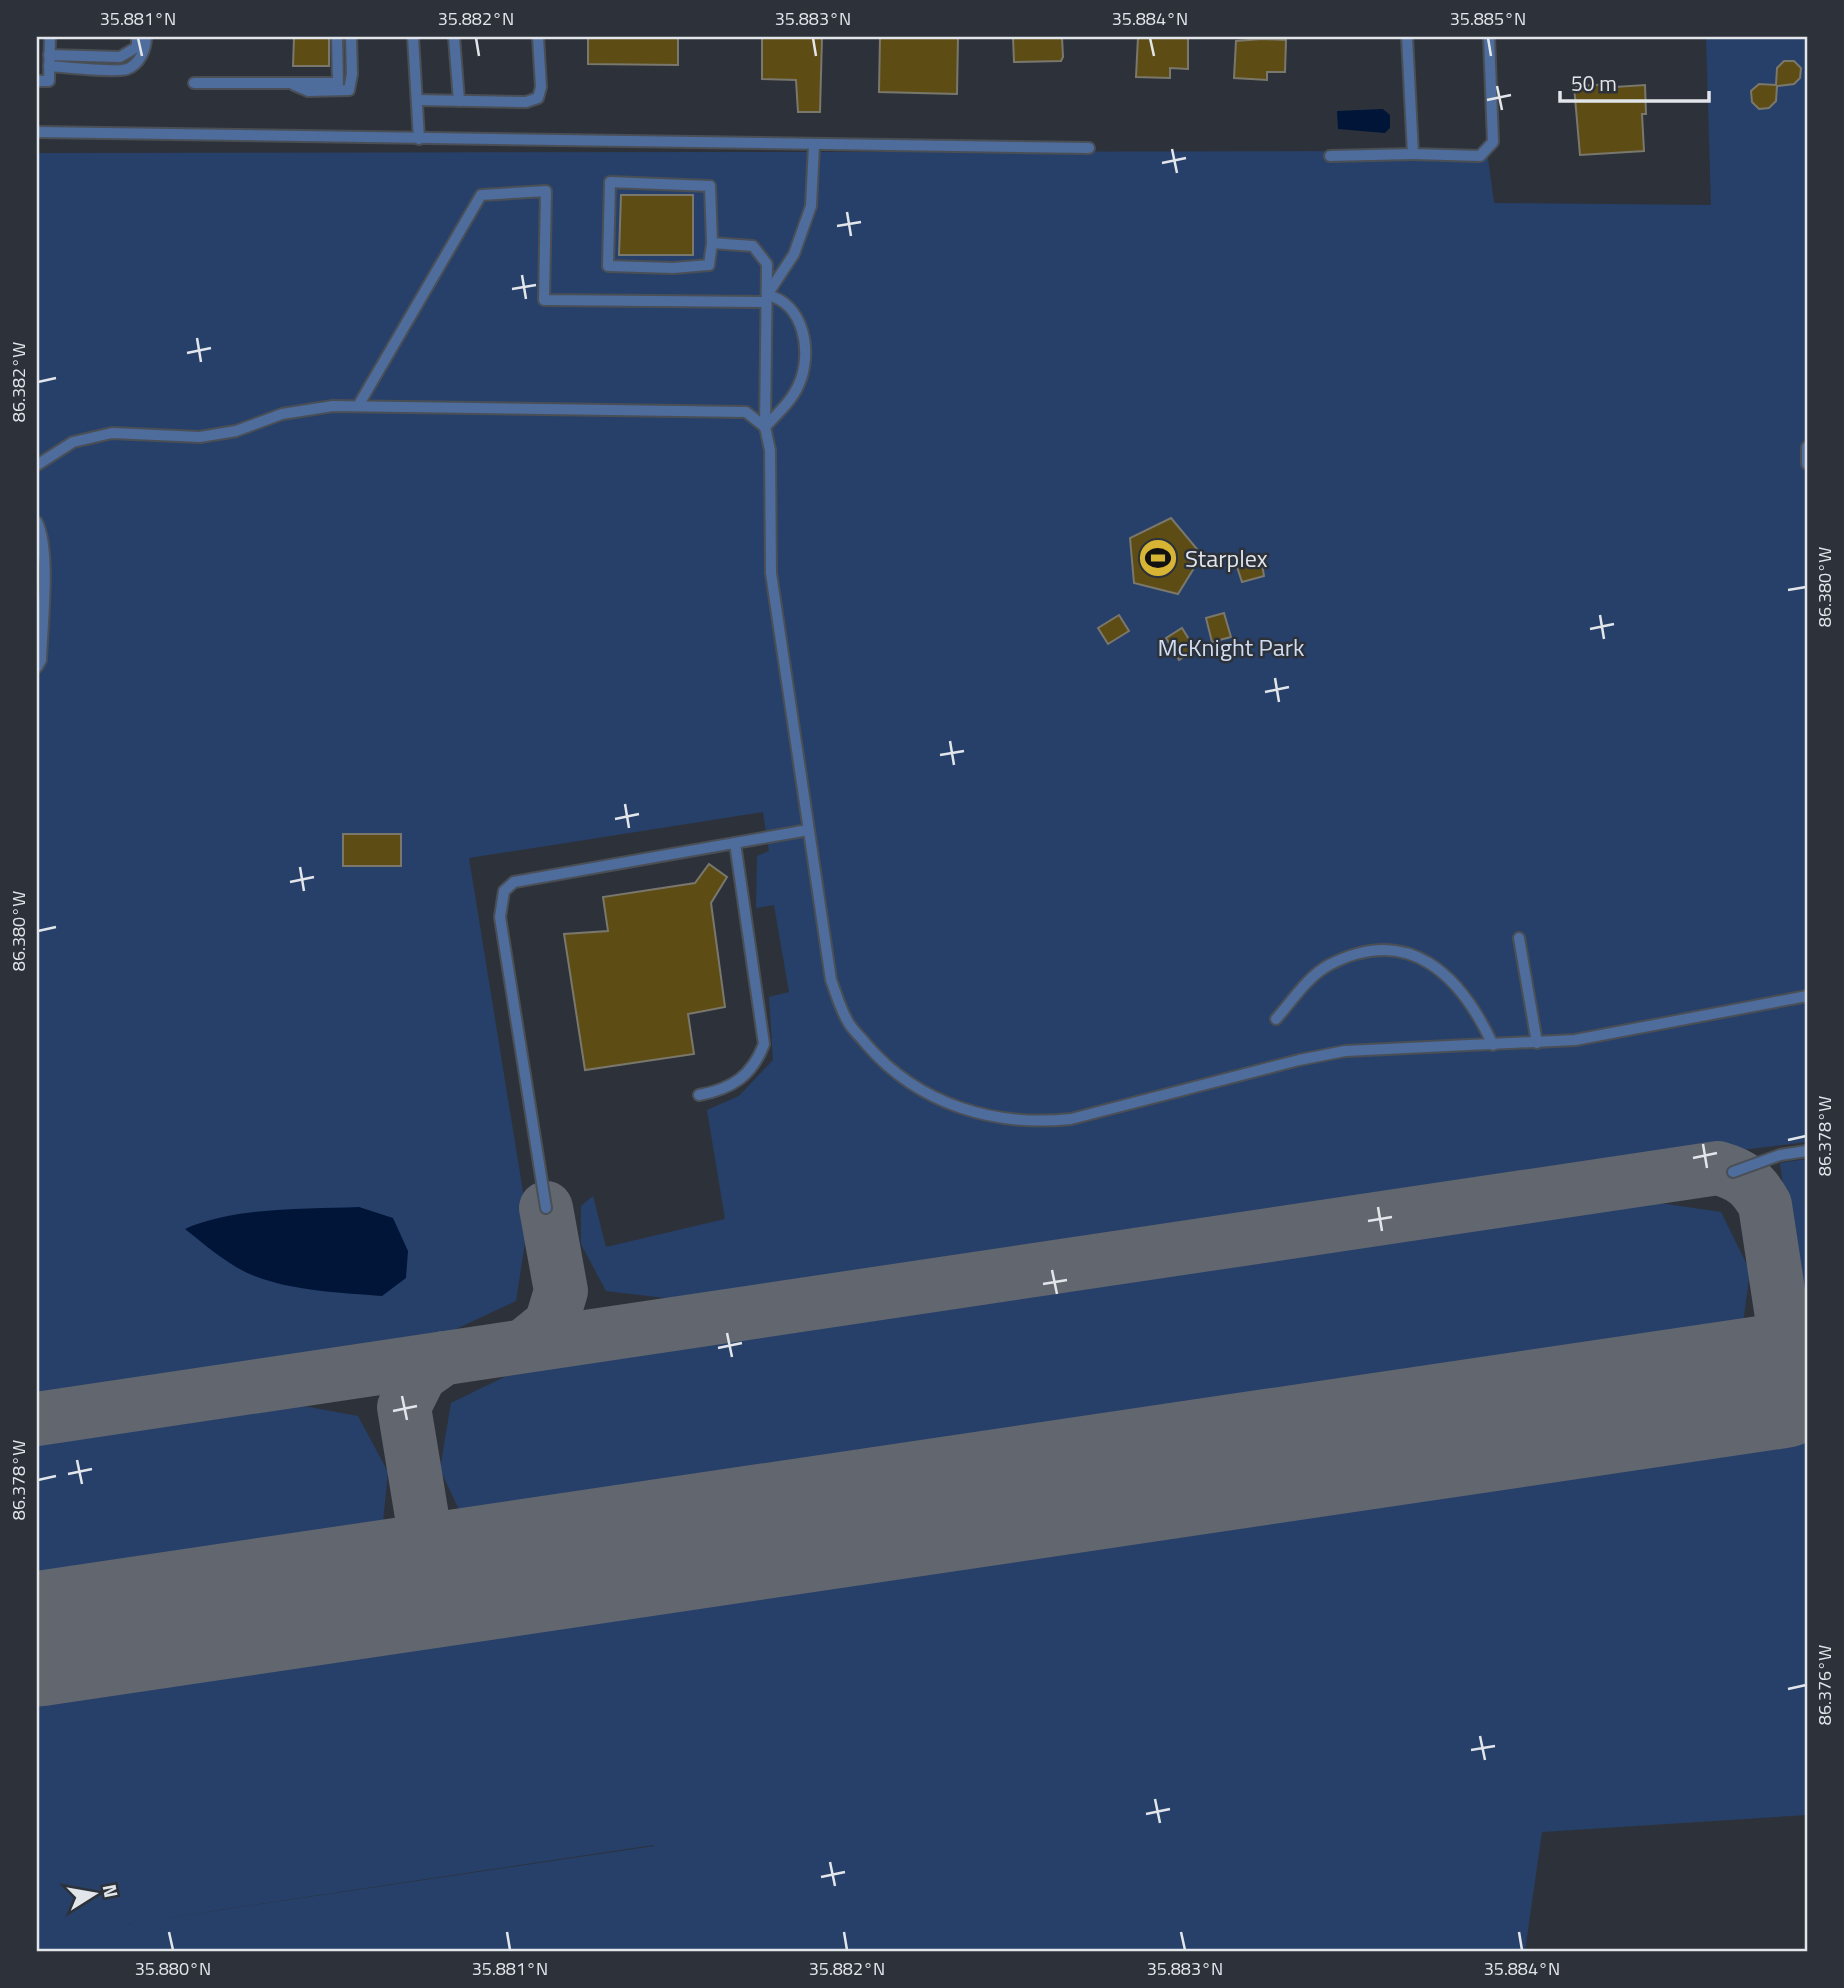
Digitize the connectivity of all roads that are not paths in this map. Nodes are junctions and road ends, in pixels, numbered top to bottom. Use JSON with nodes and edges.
{"nodes":[{"id":1,"x":50,"y":37,"type":"edge"},
{"id":2,"x":137,"y":37,"type":"edge"},
{"id":3,"x":146,"y":37,"type":"edge"},
{"id":4,"x":337,"y":37,"type":"edge"},
{"id":5,"x":351,"y":37,"type":"edge"},
{"id":6,"x":413,"y":37,"type":"edge"},
{"id":7,"x":454,"y":37,"type":"edge"},
{"id":8,"x":538,"y":37,"type":"edge"},
{"id":9,"x":1407,"y":37,"type":"edge"},
{"id":10,"x":1489,"y":37,"type":"edge"},
{"id":11,"x":49,"y":61,"type":"junction"},
{"id":12,"x":37,"y":81,"type":"edge"},
{"id":13,"x":194,"y":83,"type":"dead end"},
{"id":14,"x":288,"y":83,"type":"junction"},
{"id":15,"x":416,"y":100,"type":"junction"},
{"id":16,"x":459,"y":101,"type":"junction"},
{"id":17,"x":37,"y":132,"type":"edge"},
{"id":18,"x":419,"y":139,"type":"junction"},
{"id":19,"x":814,"y":145,"type":"junction"},
{"id":20,"x":1089,"y":148,"type":"dead end"},
{"id":21,"x":1413,"y":154,"type":"junction"},
{"id":22,"x":1330,"y":156,"type":"dead end"},
{"id":23,"x":712,"y":243,"type":"junction"},
{"id":24,"x":766,"y":298,"type":"junction"},
{"id":25,"x":358,"y":406,"type":"junction"},
{"id":26,"x":765,"y":427,"type":"junction"},
{"id":27,"x":1807,"y":447,"type":"edge"},
{"id":28,"x":1807,"y":464,"type":"edge"},
{"id":29,"x":37,"y":465,"type":"edge"},
{"id":30,"x":37,"y":522,"type":"edge"},
{"id":31,"x":37,"y":667,"type":"edge"},
{"id":32,"x":808,"y":830,"type":"junction"},
{"id":33,"x":735,"y":843,"type":"junction"},
{"id":34,"x":1519,"y":938,"type":"dead end"},
{"id":35,"x":1807,"y":996,"type":"edge"},
{"id":36,"x":1276,"y":1019,"type":"dead end"},
{"id":37,"x":1537,"y":1042,"type":"junction"},
{"id":38,"x":1493,"y":1045,"type":"junction"},
{"id":39,"x":699,"y":1095,"type":"dead end"},
{"id":40,"x":1807,"y":1151,"type":"edge"},
{"id":41,"x":1733,"y":1172,"type":"dead end"},
{"id":42,"x":546,"y":1208,"type":"dead end"}],
"edges":[{"from":1,"to":11,"type":"lane"},
{"from":2,"to":11,"type":"lane"},
{"from":3,"to":11,"type":"lane"},
{"from":4,"to":14,"type":"lane"},
{"from":5,"to":14,"type":"lane"},
{"from":6,"to":15,"type":"lane"},
{"from":7,"to":16,"type":"lane"},
{"from":8,"to":16,"type":"lane"},
{"from":9,"to":21,"type":"lane"},
{"from":10,"to":21,"type":"lane"},
{"from":11,"to":12,"type":"lane"},
{"from":13,"to":14,"type":"lane"},
{"from":15,"to":16,"type":"lane"},
{"from":15,"to":18,"type":"lane"},
{"from":17,"to":18,"type":"lane"},
{"from":18,"to":19,"type":"lane"},
{"from":19,"to":20,"type":"lane"},
{"from":19,"to":24,"type":"lane"},
{"from":21,"to":22,"type":"lane"},
{"from":23,"to":23,"type":"lane"},
{"from":23,"to":24,"type":"lane"},
{"from":24,"to":25,"type":"lane"},
{"from":24,"to":26,"type":"lane"},
{"from":24,"to":26,"type":"lane"},
{"from":25,"to":26,"type":"lane"},
{"from":25,"to":29,"type":"lane"},
{"from":26,"to":32,"type":"lane"},
{"from":27,"to":28,"type":"lane"},
{"from":30,"to":31,"type":"lane"},
{"from":32,"to":33,"type":"lane"},
{"from":32,"to":38,"type":"lane"},
{"from":33,"to":39,"type":"lane"},
{"from":33,"to":42,"type":"lane"},
{"from":34,"to":37,"type":"lane"},
{"from":35,"to":37,"type":"lane"},
{"from":36,"to":38,"type":"lane"},
{"from":37,"to":38,"type":"lane"},
{"from":40,"to":41,"type":"lane"}]}
